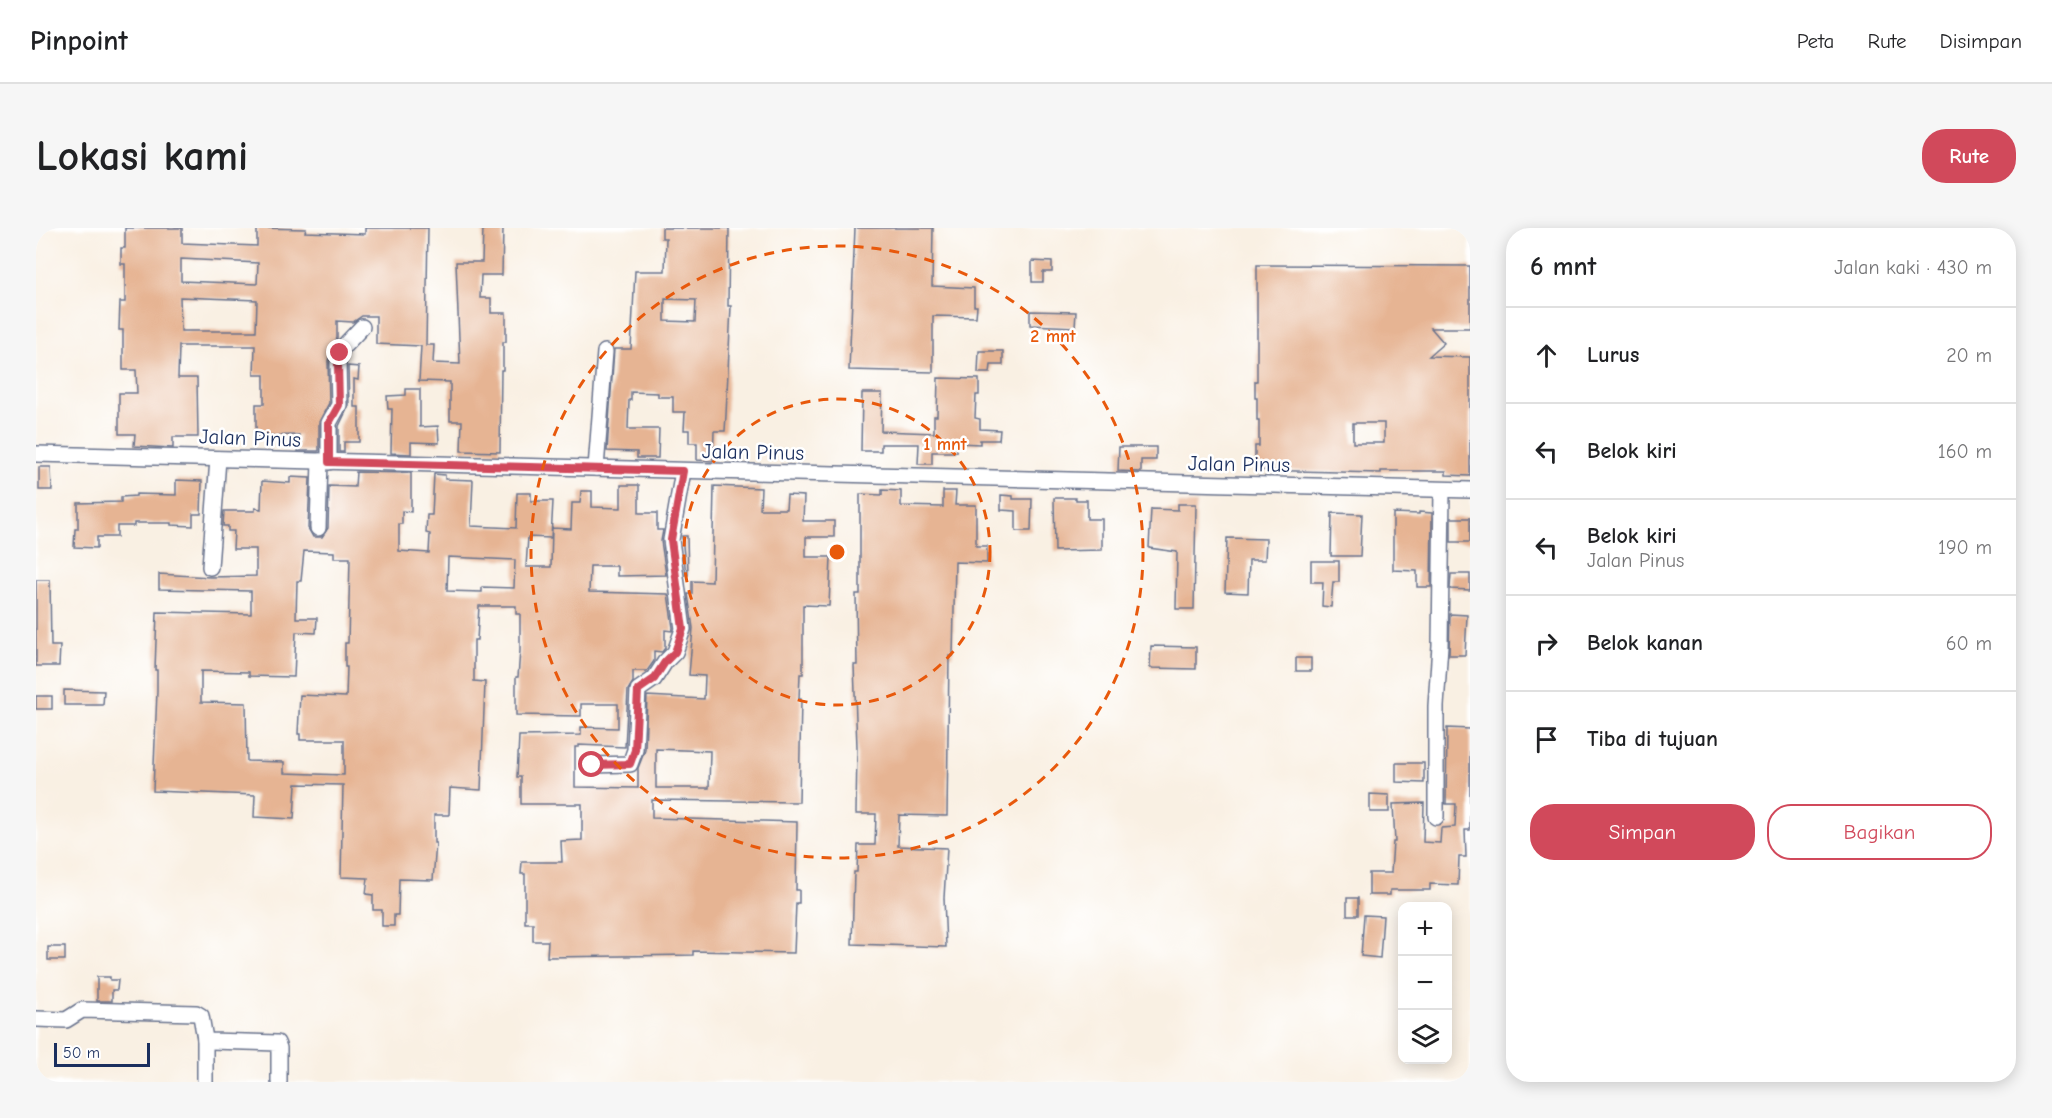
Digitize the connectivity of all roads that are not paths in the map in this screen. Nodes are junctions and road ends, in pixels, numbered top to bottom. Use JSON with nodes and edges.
{"nodes":[{"id":1,"x":362,"y":327,"type":"dead end"},
{"id":2,"x":605,"y":352,"type":"dead end"},
{"id":3,"x":36,"y":454,"type":"edge"},
{"id":4,"x":218,"y":459,"type":"junction"},
{"id":5,"x":324,"y":461,"type":"junction"},
{"id":6,"x":596,"y":468,"type":"junction"},
{"id":7,"x":683,"y":471,"type":"junction"},
{"id":8,"x":1442,"y":490,"type":"junction"},
{"id":9,"x":1470,"y":490,"type":"edge"},
{"id":10,"x":318,"y":528,"type":"dead end"},
{"id":11,"x":210,"y":567,"type":"dead end"},
{"id":12,"x":592,"y":765,"type":"dead end"},
{"id":13,"x":1436,"y":817,"type":"dead end"},
{"id":14,"x":36,"y":1019,"type":"edge"},
{"id":15,"x":205,"y":1039,"type":"junction"},
{"id":16,"x":205,"y":1082,"type":"edge"},
{"id":17,"x":279,"y":1082,"type":"edge"}],
"edges":[{"from":1,"to":5,"type":"street"},
{"from":2,"to":6,"type":"street"},
{"from":3,"to":4,"type":"street","name":"Jalan Pinus"},
{"from":4,"to":5,"type":"street","name":"Jalan Pinus"},
{"from":4,"to":11,"type":"street"},
{"from":5,"to":6,"type":"street","name":"Jalan Pinus"},
{"from":5,"to":10,"type":"street"},
{"from":6,"to":7,"type":"street","name":"Jalan Pinus"},
{"from":7,"to":8,"type":"street","name":"Jalan Pinus"},
{"from":7,"to":12,"type":"street"},
{"from":8,"to":9,"type":"street","name":"Jalan Pinus"},
{"from":8,"to":13,"type":"street"},
{"from":14,"to":15,"type":"street"},
{"from":15,"to":16,"type":"street"},
{"from":15,"to":17,"type":"street"}]}
